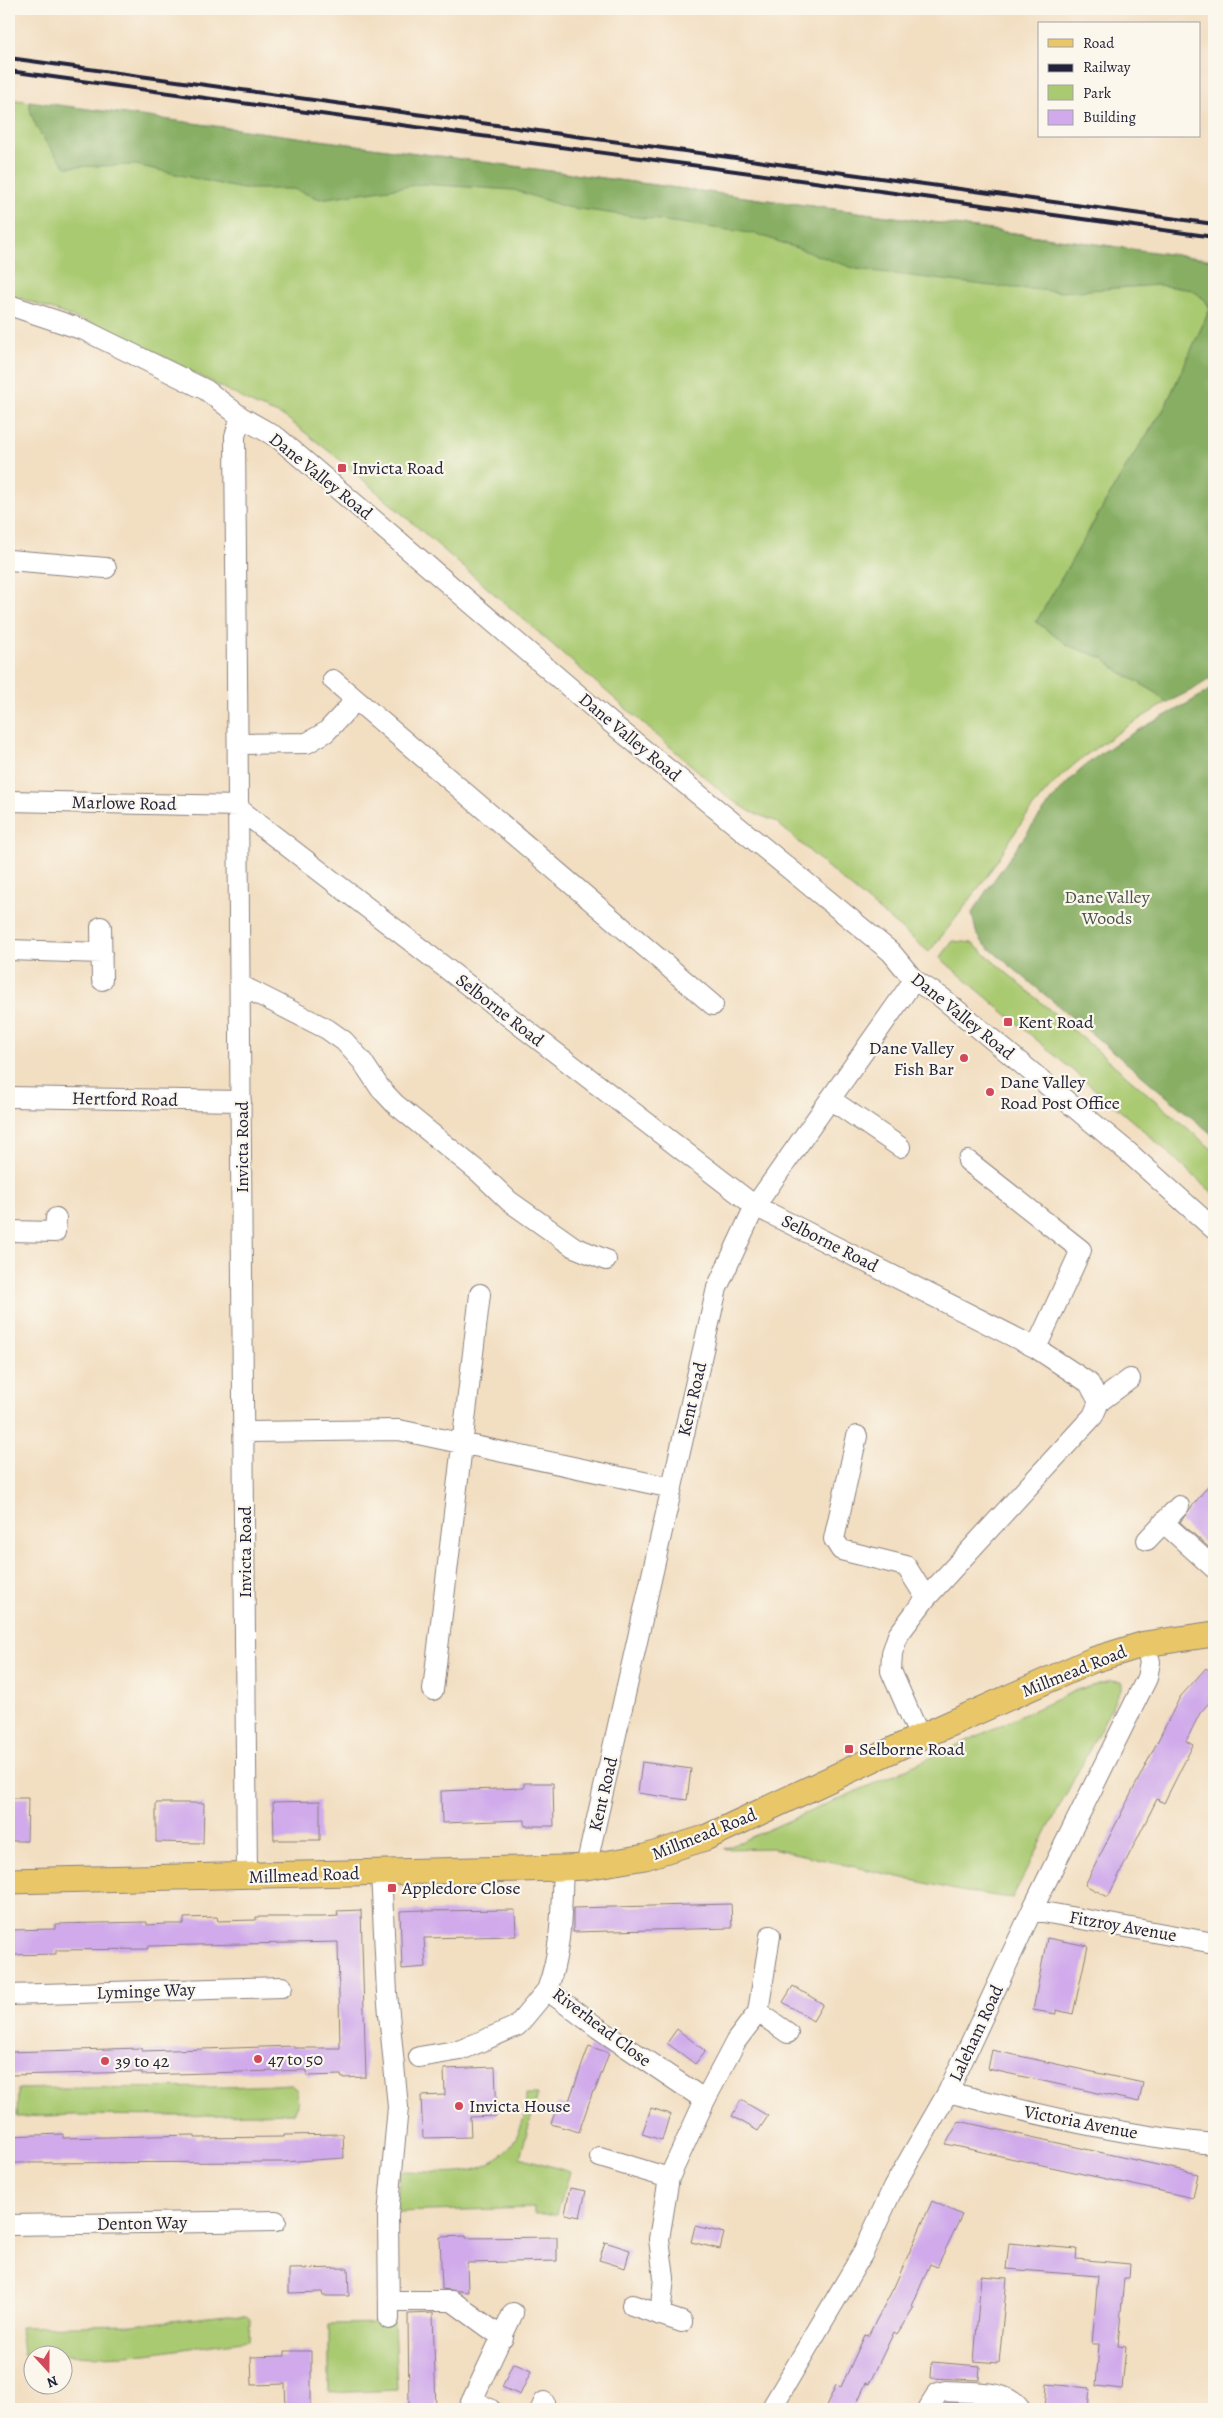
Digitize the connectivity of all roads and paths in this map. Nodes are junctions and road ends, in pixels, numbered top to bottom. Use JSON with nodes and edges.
{"nodes":[{"id":1,"x":9,"y":305,"type":"edge"},
{"id":2,"x":241,"y":417,"type":"junction"},
{"id":3,"x":9,"y":560,"type":"edge"},
{"id":4,"x":106,"y":568,"type":"dead end"},
{"id":5,"x":333,"y":680,"type":"dead end"},
{"id":6,"x":356,"y":700,"type":"junction"},
{"id":7,"x":238,"y":744,"type":"junction"},
{"id":8,"x":9,"y":801,"type":"edge"},
{"id":9,"x":239,"y":807,"type":"junction"},
{"id":10,"x":101,"y":927,"type":"dead end"},
{"id":11,"x":9,"y":950,"type":"edge"},
{"id":12,"x":102,"y":953,"type":"junction"},
{"id":13,"x":102,"y":980,"type":"dead end"},
{"id":14,"x":914,"y":980,"type":"junction"},
{"id":15,"x":240,"y":985,"type":"junction"},
{"id":16,"x":713,"y":1005,"type":"dead end"},
{"id":17,"x":9,"y":1096,"type":"edge"},
{"id":18,"x":830,"y":1098,"type":"junction"},
{"id":19,"x":241,"y":1101,"type":"junction"},
{"id":20,"x":900,"y":1147,"type":"dead end"},
{"id":21,"x":968,"y":1161,"type":"dead end"},
{"id":22,"x":755,"y":1206,"type":"junction"},
{"id":23,"x":56,"y":1218,"type":"dead end"},
{"id":24,"x":1214,"y":1229,"type":"edge"},
{"id":25,"x":9,"y":1231,"type":"edge"},
{"id":26,"x":606,"y":1260,"type":"dead end"},
{"id":27,"x":480,"y":1294,"type":"dead end"},
{"id":28,"x":1036,"y":1348,"type":"junction"},
{"id":29,"x":1130,"y":1379,"type":"dead end"},
{"id":30,"x":1099,"y":1402,"type":"junction"},
{"id":31,"x":244,"y":1432,"type":"junction"},
{"id":32,"x":857,"y":1436,"type":"dead end"},
{"id":33,"x":461,"y":1443,"type":"junction"},
{"id":34,"x":672,"y":1488,"type":"junction"},
{"id":35,"x":1179,"y":1506,"type":"dead end"},
{"id":36,"x":1164,"y":1523,"type":"junction"},
{"id":37,"x":1147,"y":1540,"type":"dead end"},
{"id":38,"x":1214,"y":1568,"type":"edge"},
{"id":39,"x":926,"y":1598,"type":"junction"},
{"id":40,"x":1214,"y":1634,"type":"edge"},
{"id":41,"x":1145,"y":1644,"type":"junction"},
{"id":42,"x":433,"y":1690,"type":"dead end"},
{"id":43,"x":920,"y":1737,"type":"junction"},
{"id":44,"x":575,"y":1868,"type":"junction"},
{"id":45,"x":381,"y":1872,"type":"junction"},
{"id":46,"x":247,"y":1877,"type":"junction"},
{"id":47,"x":9,"y":1881,"type":"edge"},
{"id":48,"x":1032,"y":1910,"type":"junction"},
{"id":49,"x":770,"y":1936,"type":"dead end"},
{"id":50,"x":1214,"y":1943,"type":"edge"},
{"id":51,"x":283,"y":1988,"type":"dead end"},
{"id":52,"x":547,"y":1990,"type":"junction"},
{"id":53,"x":9,"y":1995,"type":"edge"},
{"id":54,"x":758,"y":2012,"type":"junction"},
{"id":55,"x":788,"y":2033,"type":"dead end"},
{"id":56,"x":419,"y":2057,"type":"dead end"},
{"id":57,"x":948,"y":2092,"type":"junction"},
{"id":58,"x":705,"y":2100,"type":"junction"},
{"id":59,"x":1214,"y":2144,"type":"edge"},
{"id":60,"x":600,"y":2157,"type":"dead end"},
{"id":61,"x":669,"y":2178,"type":"junction"},
{"id":62,"x":276,"y":2222,"type":"dead end"},
{"id":63,"x":9,"y":2225,"type":"edge"},
{"id":64,"x":632,"y":2305,"type":"dead end"},
{"id":65,"x":513,"y":2313,"type":"dead end"},
{"id":66,"x":660,"y":2315,"type":"junction"},
{"id":67,"x":682,"y":2322,"type":"dead end"},
{"id":68,"x":503,"y":2338,"type":"junction"},
{"id":69,"x":470,"y":2405,"type":"edge"},
{"id":70,"x":490,"y":2409,"type":"edge"},
{"id":71,"x":771,"y":2409,"type":"edge"},
{"id":72,"x":928,"y":2409,"type":"edge"},
{"id":73,"x":1020,"y":2409,"type":"edge"}],
"edges":[{"from":1,"to":2,"type":"street","name":"Dane Valley Road"},
{"from":2,"to":7,"type":"street","name":"Invicta Road"},
{"from":2,"to":14,"type":"street","name":"Dane Valley Road"},
{"from":3,"to":4,"type":"street"},
{"from":5,"to":6,"type":"street"},
{"from":6,"to":7,"type":"street"},
{"from":6,"to":16,"type":"street"},
{"from":7,"to":9,"type":"street","name":"Invicta Road"},
{"from":8,"to":9,"type":"street","name":"Marlowe Road"},
{"from":9,"to":15,"type":"street","name":"Invicta Road"},
{"from":9,"to":22,"type":"street","name":"Selborne Road"},
{"from":10,"to":12,"type":"street"},
{"from":11,"to":12,"type":"street"},
{"from":12,"to":13,"type":"street"},
{"from":14,"to":18,"type":"street","name":"Kent Road"},
{"from":14,"to":24,"type":"street","name":"Dane Valley Road"},
{"from":15,"to":19,"type":"street","name":"Invicta Road"},
{"from":15,"to":26,"type":"street"},
{"from":17,"to":19,"type":"street","name":"Hertford Road"},
{"from":18,"to":20,"type":"street"},
{"from":18,"to":22,"type":"street","name":"Kent Road"},
{"from":19,"to":31,"type":"street","name":"Invicta Road"},
{"from":21,"to":28,"type":"street"},
{"from":22,"to":28,"type":"street","name":"Selborne Road"},
{"from":22,"to":34,"type":"street","name":"Kent Road"},
{"from":23,"to":25,"type":"street"},
{"from":27,"to":33,"type":"street"},
{"from":28,"to":30,"type":"street","name":"Selborne Road"},
{"from":29,"to":30,"type":"street"},
{"from":30,"to":39,"type":"street"},
{"from":31,"to":33,"type":"street"},
{"from":31,"to":46,"type":"street","name":"Invicta Road"},
{"from":32,"to":39,"type":"street"},
{"from":33,"to":34,"type":"street"},
{"from":33,"to":42,"type":"street"},
{"from":34,"to":44,"type":"street","name":"Kent Road"},
{"from":35,"to":36,"type":"street"},
{"from":36,"to":37,"type":"street"},
{"from":36,"to":38,"type":"street"},
{"from":39,"to":43,"type":"street"},
{"from":40,"to":41,"type":"main road","name":"Millmead Road"},
{"from":41,"to":43,"type":"main road","name":"Millmead Road"},
{"from":41,"to":48,"type":"street","name":"Laleham Road"},
{"from":43,"to":44,"type":"main road","name":"Millmead Road"},
{"from":44,"to":45,"type":"main road","name":"Millmead Road"},
{"from":44,"to":52,"type":"street","name":"Riverhead Close"},
{"from":45,"to":46,"type":"main road","name":"Millmead Road"},
{"from":45,"to":68,"type":"street"},
{"from":46,"to":47,"type":"main road","name":"Millmead Road"},
{"from":48,"to":50,"type":"street","name":"Fitzroy Avenue"},
{"from":48,"to":57,"type":"street","name":"Laleham Road"},
{"from":49,"to":54,"type":"street"},
{"from":51,"to":53,"type":"street","name":"Lyminge Way"},
{"from":52,"to":56,"type":"street"},
{"from":52,"to":58,"type":"street","name":"Riverhead Close"},
{"from":54,"to":55,"type":"street"},
{"from":54,"to":58,"type":"street"},
{"from":57,"to":59,"type":"street","name":"Victoria Avenue"},
{"from":57,"to":71,"type":"street","name":"Laleham Road"},
{"from":58,"to":61,"type":"street"},
{"from":60,"to":61,"type":"street"},
{"from":61,"to":66,"type":"street"},
{"from":62,"to":63,"type":"street","name":"Denton Way"},
{"from":64,"to":66,"type":"street"},
{"from":65,"to":68,"type":"street"},
{"from":66,"to":67,"type":"street"},
{"from":68,"to":69,"type":"street"},
{"from":69,"to":70,"type":"street"},
{"from":72,"to":73,"type":"street"}]}
